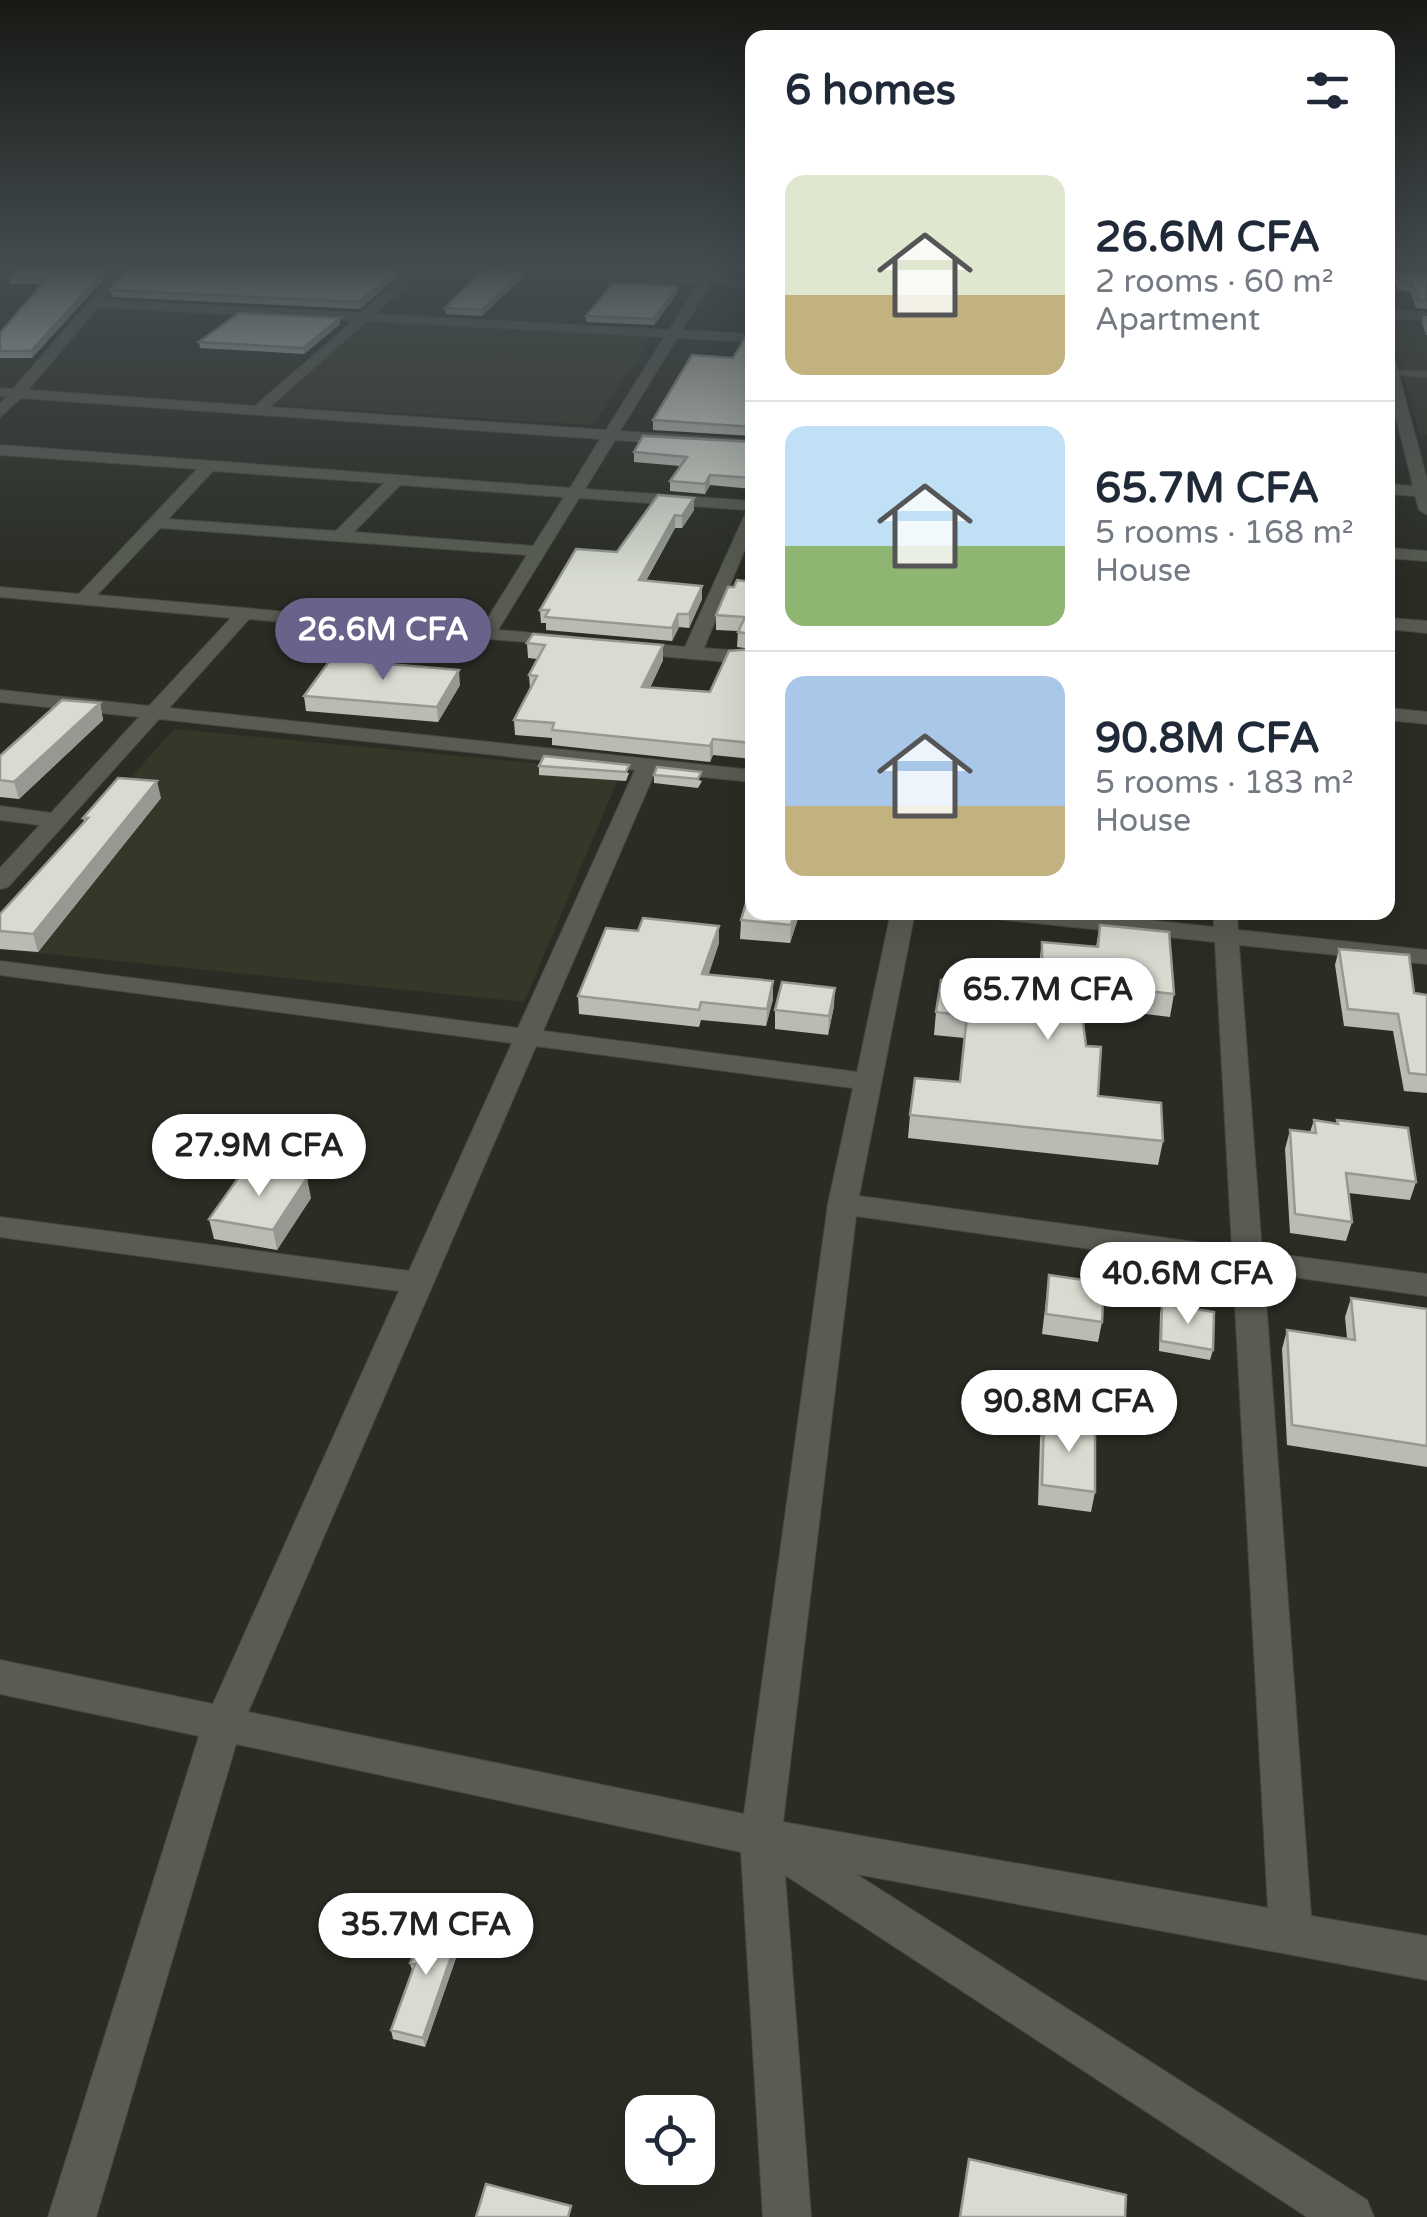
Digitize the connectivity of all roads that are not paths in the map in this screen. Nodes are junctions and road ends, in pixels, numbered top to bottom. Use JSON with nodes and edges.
{"nodes":[{"id":1,"x":30,"y":371,"type":"edge"},
{"id":2,"x":302,"y":371,"type":"edge"},
{"id":3,"x":649,"y":371,"type":"edge"},
{"id":4,"x":1395,"y":390,"type":"edge"},
{"id":5,"x":8,"y":394,"type":"edge"},
{"id":6,"x":257,"y":411,"type":"junction"},
{"id":7,"x":0,"y":413,"type":"edge"},
{"id":8,"x":610,"y":434,"type":"junction"},
{"id":9,"x":1408,"y":438,"type":"junction"},
{"id":10,"x":1427,"y":440,"type":"edge"},
{"id":11,"x":745,"y":444,"type":"edge"},
{"id":12,"x":0,"y":450,"type":"edge"},
{"id":13,"x":208,"y":466,"type":"junction"},
{"id":14,"x":396,"y":480,"type":"junction"},
{"id":15,"x":1395,"y":489,"type":"edge"},
{"id":16,"x":1424,"y":491,"type":"edge"},
{"id":17,"x":574,"y":493,"type":"junction"},
{"id":18,"x":745,"y":505,"type":"edge"},
{"id":19,"x":1427,"y":510,"type":"edge"},
{"id":20,"x":156,"y":523,"type":"junction"},
{"id":21,"x":745,"y":530,"type":"edge"},
{"id":22,"x":341,"y":536,"type":"junction"},
{"id":23,"x":538,"y":551,"type":"junction"},
{"id":24,"x":1395,"y":554,"type":"edge"},
{"id":25,"x":1427,"y":556,"type":"edge"},
{"id":26,"x":0,"y":592,"type":"edge"},
{"id":27,"x":84,"y":600,"type":"junction"},
{"id":28,"x":245,"y":613,"type":"junction"},
{"id":29,"x":1395,"y":625,"type":"edge"},
{"id":30,"x":1427,"y":628,"type":"edge"},
{"id":31,"x":486,"y":635,"type":"junction"},
{"id":32,"x":692,"y":653,"type":"junction"},
{"id":33,"x":745,"y":657,"type":"edge"},
{"id":34,"x":0,"y":696,"type":"edge"},
{"id":35,"x":154,"y":712,"type":"junction"},
{"id":36,"x":1395,"y":715,"type":"edge"},
{"id":37,"x":1427,"y":718,"type":"edge"},
{"id":38,"x":648,"y":764,"type":"junction"},
{"id":39,"x":745,"y":775,"type":"edge"},
{"id":40,"x":0,"y":813,"type":"edge"},
{"id":41,"x":57,"y":820,"type":"junction"},
{"id":42,"x":0,"y":882,"type":"edge"},
{"id":43,"x":900,"y":920,"type":"edge"},
{"id":44,"x":1150,"y":920,"type":"edge"},
{"id":45,"x":1226,"y":924,"type":"edge"},
{"id":46,"x":1427,"y":958,"type":"edge"},
{"id":47,"x":0,"y":968,"type":"edge"},
{"id":48,"x":528,"y":1037,"type":"junction"},
{"id":49,"x":866,"y":1081,"type":"junction"},
{"id":50,"x":843,"y":1204,"type":"junction"},
{"id":51,"x":0,"y":1227,"type":"edge"},
{"id":52,"x":1248,"y":1260,"type":"junction"},
{"id":53,"x":419,"y":1282,"type":"junction"},
{"id":54,"x":1427,"y":1285,"type":"edge"},
{"id":55,"x":0,"y":1678,"type":"edge"},
{"id":56,"x":222,"y":1727,"type":"junction"},
{"id":57,"x":761,"y":1837,"type":"junction"},
{"id":58,"x":1291,"y":1932,"type":"junction"},
{"id":59,"x":1427,"y":1958,"type":"edge"},
{"id":60,"x":72,"y":2217,"type":"edge"},
{"id":61,"x":787,"y":2217,"type":"edge"},
{"id":62,"x":1350,"y":2217,"type":"edge"}],
"edges":[{"from":1,"to":5,"type":"street"},
{"from":2,"to":6,"type":"street"},
{"from":3,"to":8,"type":"street"},
{"from":4,"to":9,"type":"street"},
{"from":5,"to":6,"type":"street"},
{"from":5,"to":7,"type":"street"},
{"from":6,"to":8,"type":"street"},
{"from":8,"to":11,"type":"street"},
{"from":8,"to":17,"type":"street"},
{"from":9,"to":10,"type":"street"},
{"from":9,"to":16,"type":"street"},
{"from":12,"to":13,"type":"street"},
{"from":13,"to":14,"type":"street"},
{"from":13,"to":20,"type":"street"},
{"from":14,"to":17,"type":"street"},
{"from":14,"to":22,"type":"street"},
{"from":15,"to":16,"type":"street"},
{"from":16,"to":19,"type":"street"},
{"from":17,"to":18,"type":"street"},
{"from":17,"to":23,"type":"street"},
{"from":20,"to":22,"type":"street"},
{"from":20,"to":27,"type":"street"},
{"from":21,"to":32,"type":"street"},
{"from":22,"to":23,"type":"street"},
{"from":23,"to":31,"type":"street"},
{"from":24,"to":25,"type":"street"},
{"from":26,"to":27,"type":"street"},
{"from":27,"to":28,"type":"street"},
{"from":28,"to":31,"type":"street"},
{"from":28,"to":35,"type":"street"},
{"from":29,"to":30,"type":"street"},
{"from":31,"to":32,"type":"street"},
{"from":32,"to":33,"type":"street"},
{"from":34,"to":35,"type":"street"},
{"from":35,"to":38,"type":"street"},
{"from":35,"to":41,"type":"street"},
{"from":36,"to":37,"type":"street"},
{"from":38,"to":39,"type":"street"},
{"from":38,"to":48,"type":"street"},
{"from":40,"to":41,"type":"street"},
{"from":41,"to":42,"type":"street"},
{"from":43,"to":49,"type":"street"},
{"from":44,"to":45,"type":"street"},
{"from":45,"to":46,"type":"street"},
{"from":45,"to":52,"type":"street"},
{"from":47,"to":48,"type":"street"},
{"from":48,"to":49,"type":"street"},
{"from":48,"to":53,"type":"street"},
{"from":49,"to":50,"type":"street"},
{"from":50,"to":52,"type":"street"},
{"from":50,"to":57,"type":"street"},
{"from":51,"to":53,"type":"street"},
{"from":52,"to":54,"type":"street"},
{"from":52,"to":58,"type":"street"},
{"from":53,"to":56,"type":"street"},
{"from":55,"to":56,"type":"street"},
{"from":56,"to":57,"type":"street"},
{"from":56,"to":60,"type":"street"},
{"from":57,"to":58,"type":"street"},
{"from":57,"to":61,"type":"street"},
{"from":57,"to":62,"type":"street"},
{"from":58,"to":59,"type":"street"}]}
